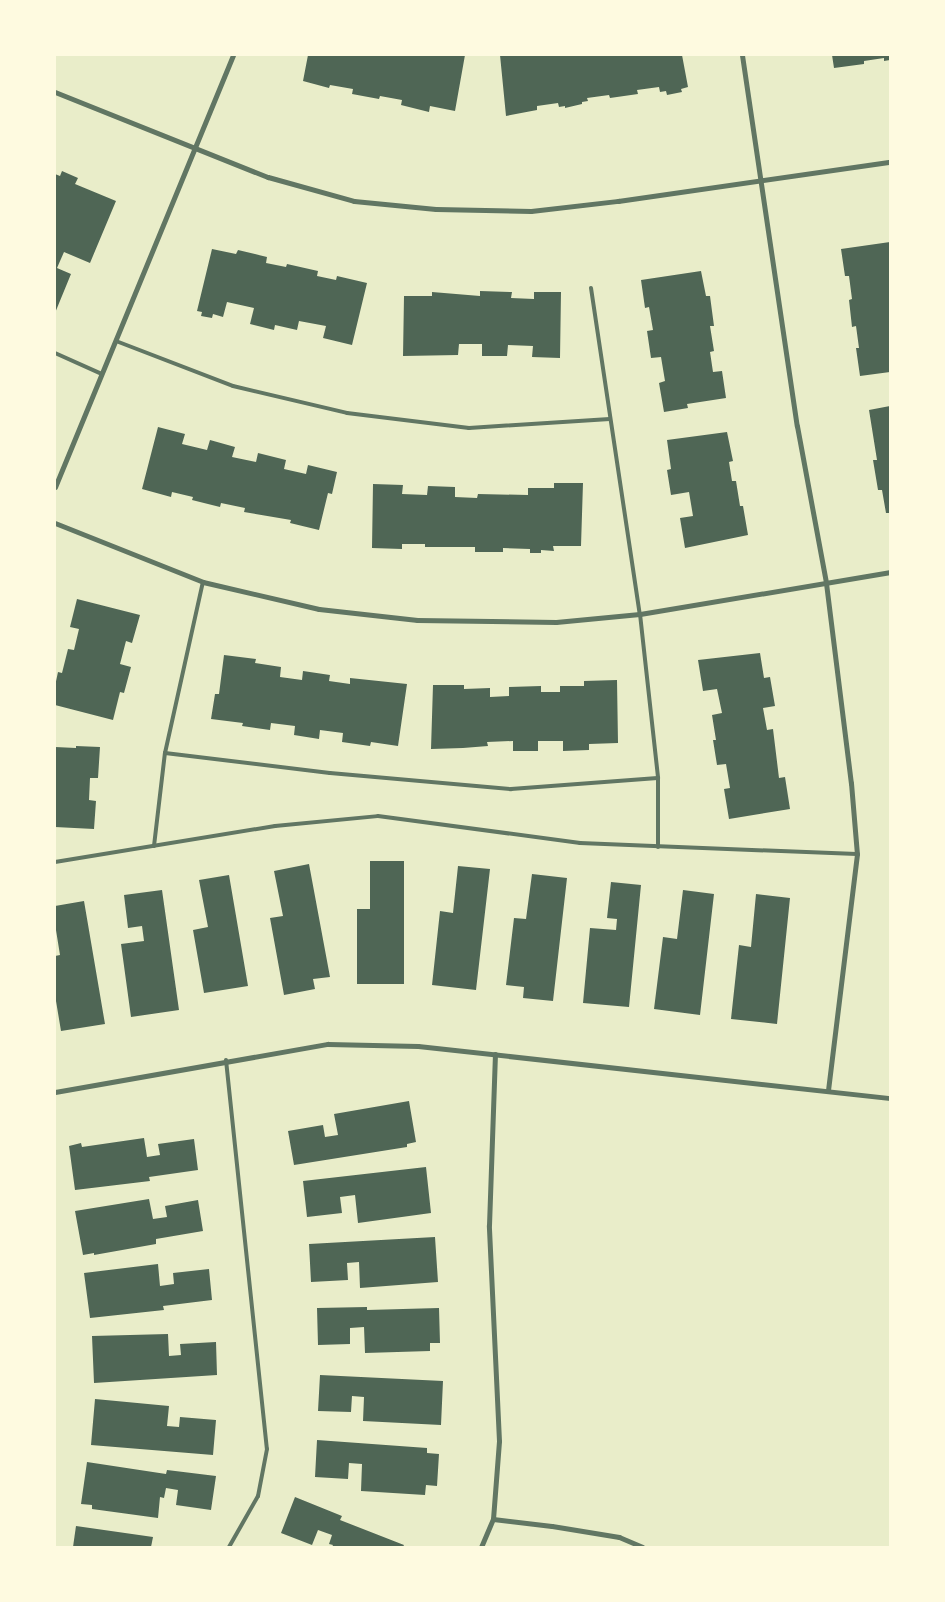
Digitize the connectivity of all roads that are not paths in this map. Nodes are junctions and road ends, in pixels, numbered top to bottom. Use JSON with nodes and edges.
{"nodes":[{"id":1,"x":233,"y":55,"type":"edge"},
{"id":2,"x":742,"y":55,"type":"edge"},
{"id":3,"x":55,"y":92,"type":"edge"},
{"id":4,"x":195,"y":148,"type":"junction"},
{"id":5,"x":890,"y":162,"type":"edge"},
{"id":6,"x":760,"y":179,"type":"junction"},
{"id":7,"x":591,"y":288,"type":"dead end"},
{"id":8,"x":116,"y":341,"type":"junction"},
{"id":9,"x":55,"y":353,"type":"edge"},
{"id":10,"x":102,"y":374,"type":"junction"},
{"id":11,"x":610,"y":420,"type":"junction"},
{"id":12,"x":55,"y":488,"type":"edge"},
{"id":13,"x":55,"y":523,"type":"edge"},
{"id":14,"x":890,"y":572,"type":"edge"},
{"id":15,"x":203,"y":582,"type":"junction"},
{"id":16,"x":826,"y":583,"type":"junction"},
{"id":17,"x":640,"y":614,"type":"junction"},
{"id":18,"x":165,"y":752,"type":"junction"},
{"id":19,"x":658,"y":778,"type":"junction"},
{"id":20,"x":154,"y":846,"type":"junction"},
{"id":21,"x":658,"y":847,"type":"junction"},
{"id":22,"x":857,"y":854,"type":"junction"},
{"id":23,"x":55,"y":862,"type":"edge"},
{"id":24,"x":495,"y":1054,"type":"junction"},
{"id":25,"x":226,"y":1060,"type":"junction"},
{"id":26,"x":828,"y":1090,"type":"junction"},
{"id":27,"x":55,"y":1092,"type":"edge"},
{"id":28,"x":890,"y":1098,"type":"edge"},
{"id":29,"x":493,"y":1519,"type":"junction"},
{"id":30,"x":229,"y":1547,"type":"edge"},
{"id":31,"x":481,"y":1547,"type":"edge"},
{"id":32,"x":642,"y":1547,"type":"edge"}],
"edges":[{"from":1,"to":4,"type":"street"},
{"from":2,"to":6,"type":"street"},
{"from":3,"to":4,"type":"street"},
{"from":4,"to":6,"type":"street"},
{"from":4,"to":8,"type":"street"},
{"from":5,"to":6,"type":"street"},
{"from":6,"to":16,"type":"street"},
{"from":7,"to":11,"type":"lane"},
{"from":8,"to":10,"type":"street"},
{"from":8,"to":11,"type":"lane"},
{"from":9,"to":10,"type":"lane"},
{"from":10,"to":12,"type":"street"},
{"from":11,"to":17,"type":"lane"},
{"from":13,"to":15,"type":"street"},
{"from":14,"to":16,"type":"street"},
{"from":15,"to":17,"type":"street"},
{"from":15,"to":18,"type":"lane"},
{"from":16,"to":17,"type":"street"},
{"from":16,"to":22,"type":"street"},
{"from":17,"to":19,"type":"lane"},
{"from":18,"to":19,"type":"lane"},
{"from":18,"to":20,"type":"lane"},
{"from":19,"to":21,"type":"lane"},
{"from":20,"to":21,"type":"lane"},
{"from":20,"to":23,"type":"lane"},
{"from":21,"to":22,"type":"lane"},
{"from":22,"to":26,"type":"street"},
{"from":24,"to":25,"type":"street"},
{"from":24,"to":26,"type":"street"},
{"from":24,"to":29,"type":"street"},
{"from":25,"to":27,"type":"street"},
{"from":25,"to":30,"type":"lane"},
{"from":26,"to":28,"type":"street"},
{"from":29,"to":31,"type":"street"},
{"from":29,"to":32,"type":"street"}]}
